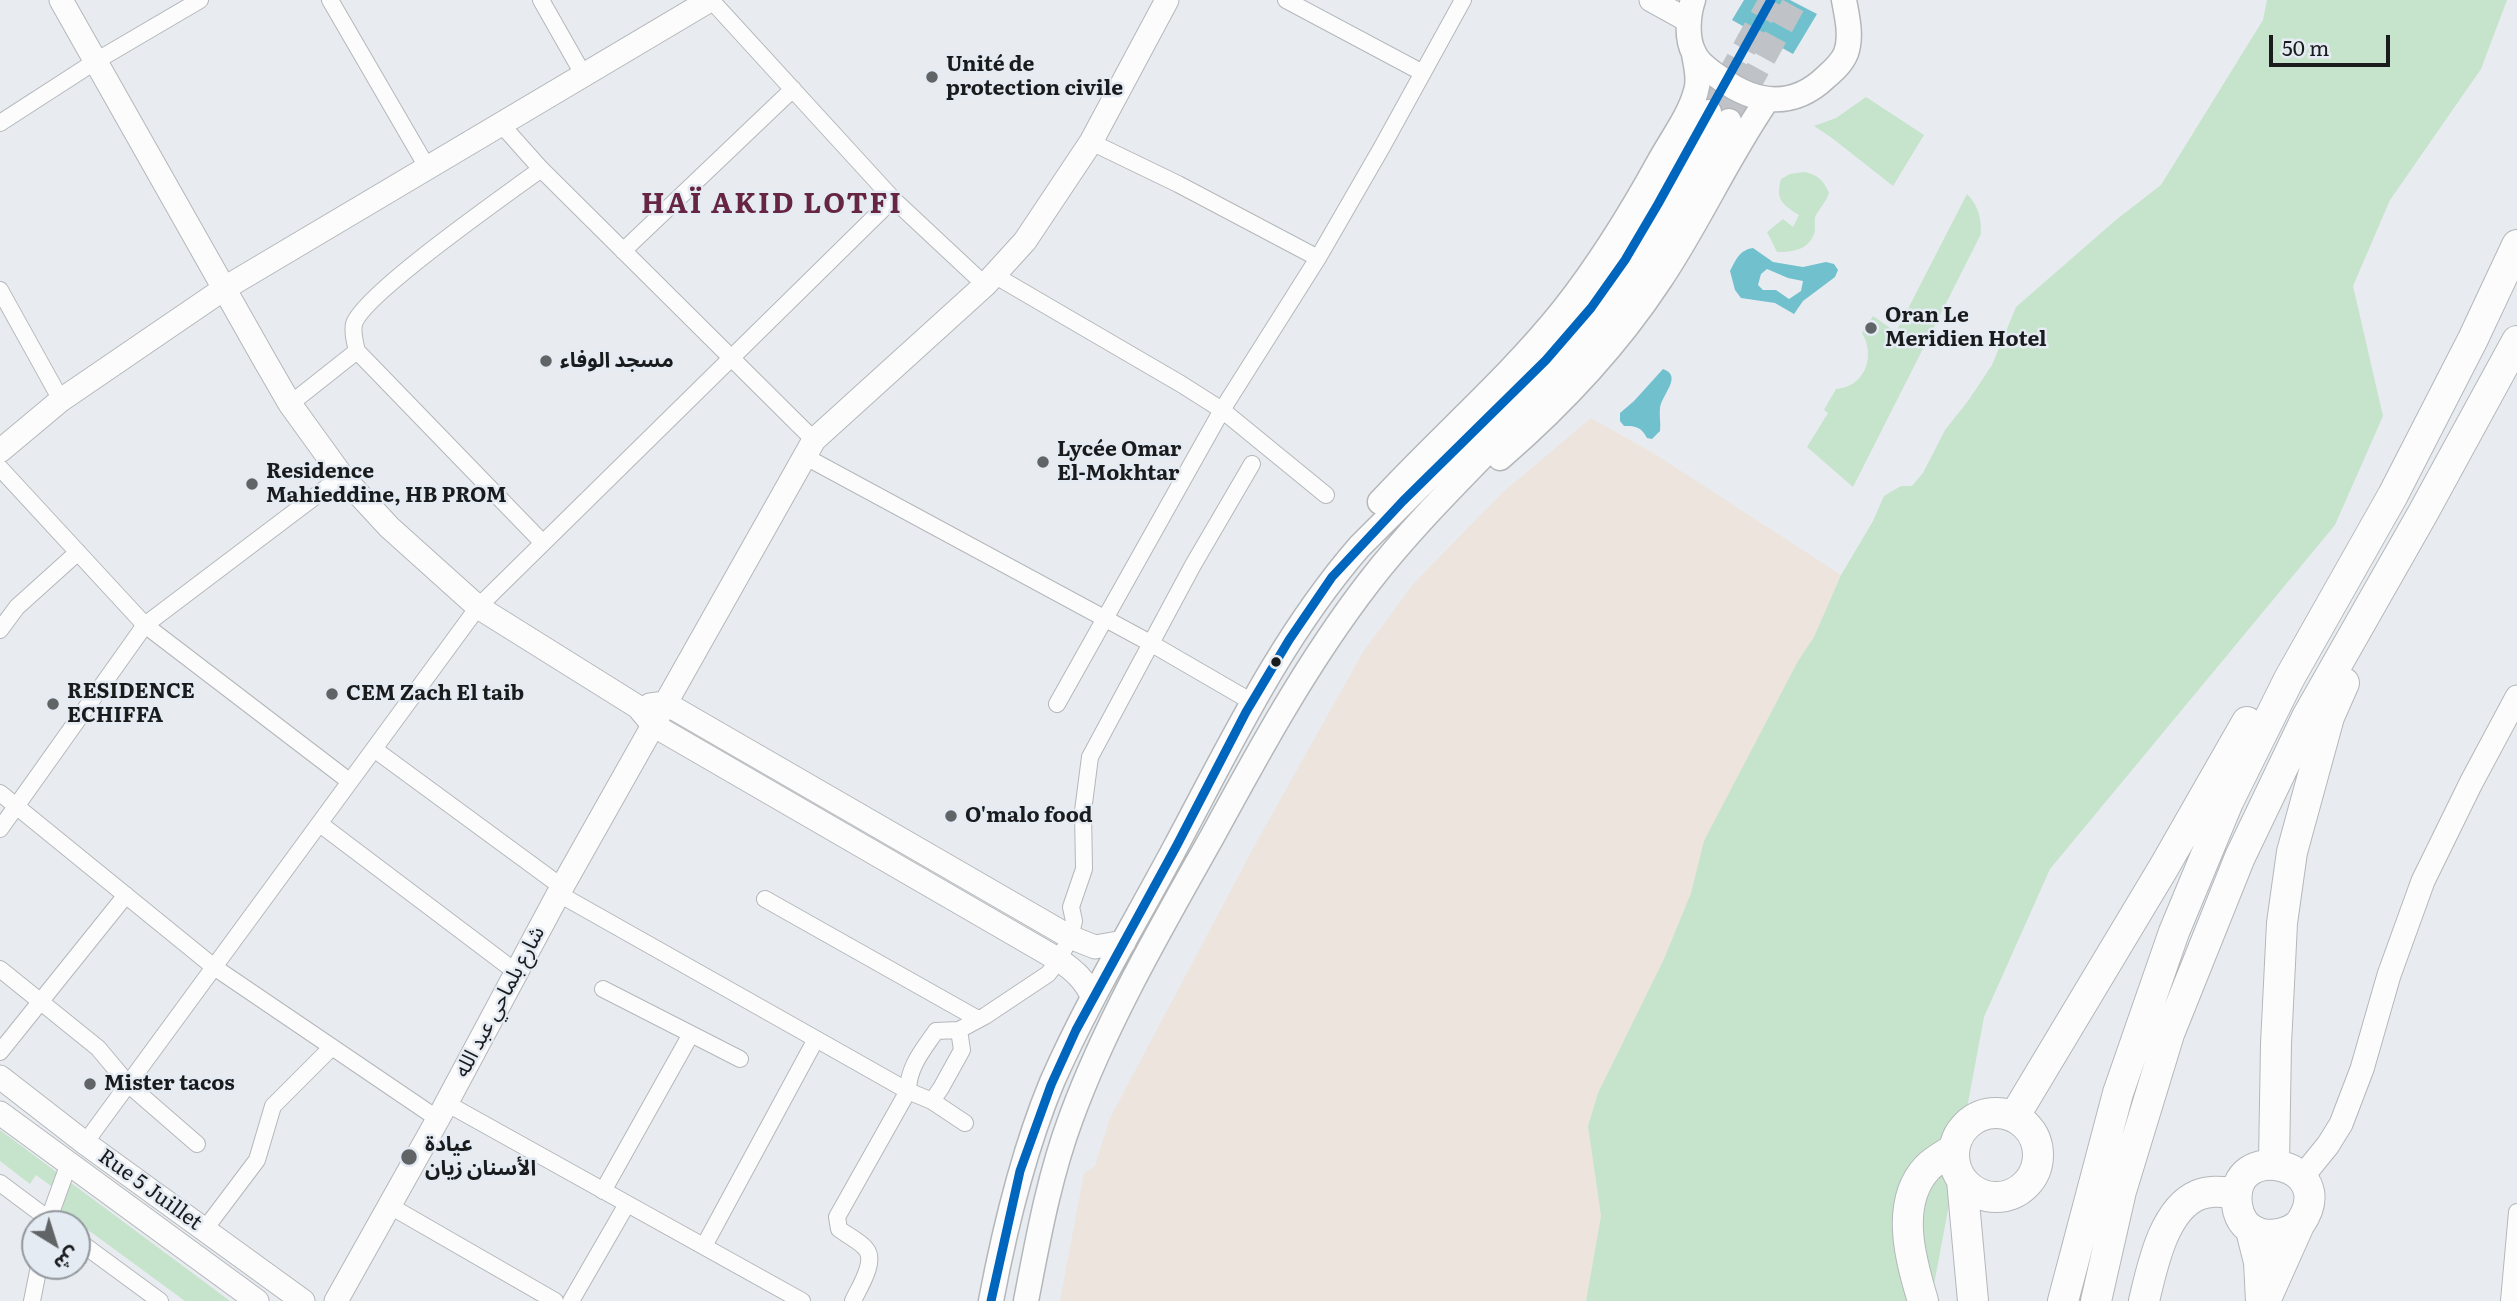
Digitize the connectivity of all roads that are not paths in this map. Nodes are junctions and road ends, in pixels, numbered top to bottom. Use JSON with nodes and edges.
{"nodes":[{"id":1,"x":61,"y":0,"type":"edge"},
{"id":2,"x":200,"y":0,"type":"edge"},
{"id":3,"x":330,"y":0,"type":"edge"},
{"id":4,"x":541,"y":0,"type":"edge"},
{"id":5,"x":711,"y":0,"type":"edge"},
{"id":6,"x":1167,"y":0,"type":"edge"},
{"id":7,"x":1286,"y":0,"type":"edge"},
{"id":8,"x":1463,"y":0,"type":"edge"},
{"id":9,"x":1651,"y":0,"type":"edge"},
{"id":10,"x":1844,"y":0,"type":"edge"},
{"id":11,"x":1691,"y":11,"type":"edge"},
{"id":12,"x":1694,"y":54,"type":"junction"},
{"id":13,"x":96,"y":61,"type":"junction"},
{"id":14,"x":1423,"y":73,"type":"junction"},
{"id":15,"x":583,"y":74,"type":"junction"},
{"id":16,"x":793,"y":89,"type":"junction"},
{"id":17,"x":1767,"y":100,"type":"junction"},
{"id":18,"x":0,"y":123,"type":"edge"},
{"id":19,"x":500,"y":123,"type":"junction"},
{"id":20,"x":1091,"y":142,"type":"junction"},
{"id":21,"x":427,"y":167,"type":"junction"},
{"id":22,"x":541,"y":169,"type":"junction"},
{"id":23,"x":893,"y":199,"type":"junction"},
{"id":24,"x":2517,"y":245,"type":"edge"},
{"id":25,"x":623,"y":251,"type":"junction"},
{"id":26,"x":1318,"y":258,"type":"junction"},
{"id":27,"x":990,"y":280,"type":"junction"},
{"id":28,"x":225,"y":288,"type":"junction"},
{"id":29,"x":0,"y":290,"type":"edge"},
{"id":30,"x":2517,"y":341,"type":"edge"},
{"id":31,"x":357,"y":351,"type":"junction"},
{"id":32,"x":729,"y":358,"type":"junction"},
{"id":33,"x":61,"y":400,"type":"junction"},
{"id":34,"x":290,"y":404,"type":"junction"},
{"id":35,"x":1222,"y":410,"type":"junction"},
{"id":36,"x":809,"y":448,"type":"junction"},
{"id":37,"x":0,"y":452,"type":"edge"},
{"id":38,"x":1252,"y":464,"type":"dead end"},
{"id":39,"x":0,"y":468,"type":"edge"},
{"id":40,"x":342,"y":476,"type":"junction"},
{"id":41,"x":1326,"y":495,"type":"dead end"},
{"id":42,"x":2393,"y":495,"type":"junction"},
{"id":43,"x":2423,"y":513,"type":"junction"},
{"id":44,"x":542,"y":542,"type":"junction"},
{"id":45,"x":1398,"y":546,"type":"junction"},
{"id":46,"x":78,"y":552,"type":"junction"},
{"id":47,"x":478,"y":607,"type":"junction"},
{"id":48,"x":1308,"y":611,"type":"junction"},
{"id":49,"x":1103,"y":619,"type":"junction"},
{"id":50,"x":145,"y":625,"type":"junction"},
{"id":51,"x":0,"y":629,"type":"edge"},
{"id":52,"x":1152,"y":644,"type":"junction"},
{"id":53,"x":2517,"y":697,"type":"edge"},
{"id":54,"x":1252,"y":702,"type":"junction"},
{"id":55,"x":665,"y":703,"type":"junction"},
{"id":56,"x":1057,"y":704,"type":"dead end"},
{"id":57,"x":638,"y":707,"type":"junction"},
{"id":58,"x":653,"y":725,"type":"junction"},
{"id":59,"x":374,"y":749,"type":"junction"},
{"id":60,"x":349,"y":781,"type":"junction"},
{"id":61,"x":0,"y":793,"type":"edge"},
{"id":62,"x":18,"y":806,"type":"junction"},
{"id":63,"x":320,"y":824,"type":"junction"},
{"id":64,"x":0,"y":829,"type":"edge"},
{"id":65,"x":560,"y":890,"type":"junction"},
{"id":66,"x":126,"y":894,"type":"junction"},
{"id":67,"x":765,"y":899,"type":"dead end"},
{"id":68,"x":1070,"y":937,"type":"junction"},
{"id":69,"x":1124,"y":942,"type":"junction"},
{"id":70,"x":1059,"y":960,"type":"junction"},
{"id":71,"x":214,"y":967,"type":"junction"},
{"id":72,"x":0,"y":969,"type":"edge"},
{"id":73,"x":516,"y":972,"type":"junction"},
{"id":74,"x":603,"y":989,"type":"dead end"},
{"id":75,"x":1093,"y":998,"type":"junction"},
{"id":76,"x":41,"y":1002,"type":"junction"},
{"id":77,"x":978,"y":1018,"type":"junction"},
{"id":78,"x":959,"y":1030,"type":"junction"},
{"id":79,"x":691,"y":1034,"type":"junction"},
{"id":80,"x":816,"y":1040,"type":"junction"},
{"id":81,"x":331,"y":1047,"type":"junction"},
{"id":82,"x":0,"y":1052,"type":"edge"},
{"id":83,"x":740,"y":1059,"type":"dead end"},
{"id":84,"x":0,"y":1077,"type":"edge"},
{"id":85,"x":130,"y":1085,"type":"junction"},
{"id":86,"x":908,"y":1091,"type":"junction"},
{"id":87,"x":932,"y":1101,"type":"junction"},
{"id":88,"x":442,"y":1111,"type":"junction"},
{"id":89,"x":0,"y":1113,"type":"edge"},
{"id":90,"x":2014,"y":1117,"type":"junction"},
{"id":91,"x":965,"y":1123,"type":"dead end"},
{"id":92,"x":85,"y":1143,"type":"junction"},
{"id":93,"x":197,"y":1144,"type":"dead end"},
{"id":94,"x":1954,"y":1149,"type":"junction"},
{"id":95,"x":69,"y":1163,"type":"junction"},
{"id":96,"x":2274,"y":1163,"type":"junction"},
{"id":97,"x":2302,"y":1177,"type":"junction"},
{"id":98,"x":1962,"y":1180,"type":"junction"},
{"id":99,"x":0,"y":1183,"type":"edge"},
{"id":100,"x":603,"y":1191,"type":"junction"},
{"id":101,"x":2236,"y":1193,"type":"junction"},
{"id":102,"x":2011,"y":1195,"type":"junction"},
{"id":103,"x":627,"y":1204,"type":"junction"},
{"id":104,"x":390,"y":1206,"type":"junction"},
{"id":105,"x":35,"y":1210,"type":"edge"},
{"id":106,"x":54,"y":1210,"type":"edge"},
{"id":107,"x":2517,"y":1212,"type":"edge"},
{"id":108,"x":2299,"y":1225,"type":"junction"},
{"id":109,"x":205,"y":1230,"type":"junction"},
{"id":110,"x":2251,"y":1230,"type":"junction"},
{"id":111,"x":704,"y":1247,"type":"junction"},
{"id":112,"x":1969,"y":1249,"type":"junction"},
{"id":113,"x":91,"y":1250,"type":"edge"},
{"id":114,"x":36,"y":1280,"type":"edge"},
{"id":115,"x":780,"y":1296,"type":"edge"},
{"id":116,"x":32,"y":1301,"type":"edge"},
{"id":117,"x":160,"y":1301,"type":"edge"},
{"id":118,"x":257,"y":1301,"type":"edge"},
{"id":119,"x":303,"y":1301,"type":"edge"},
{"id":120,"x":336,"y":1301,"type":"edge"},
{"id":121,"x":555,"y":1301,"type":"edge"},
{"id":122,"x":570,"y":1301,"type":"edge"},
{"id":123,"x":802,"y":1301,"type":"edge"},
{"id":124,"x":853,"y":1301,"type":"edge"},
{"id":125,"x":991,"y":1301,"type":"edge"},
{"id":126,"x":1026,"y":1301,"type":"edge"},
{"id":127,"x":1923,"y":1301,"type":"edge"},
{"id":128,"x":1973,"y":1301,"type":"edge"},
{"id":129,"x":2063,"y":1301,"type":"edge"},
{"id":130,"x":2096,"y":1301,"type":"edge"},
{"id":131,"x":2144,"y":1301,"type":"edge"},
{"id":132,"x":2263,"y":1301,"type":"edge"},
{"id":133,"x":2509,"y":1301,"type":"edge"}],
"edges":[{"from":1,"to":13,"type":"main road"},
{"from":2,"to":13,"type":"street"},
{"from":3,"to":21,"type":"street"},
{"from":4,"to":15,"type":"street"},
{"from":5,"to":15,"type":"main road"},
{"from":5,"to":16,"type":"street"},
{"from":6,"to":20,"type":"main road","name":"شارع بلماحي عبد الله"},
{"from":7,"to":14,"type":"street"},
{"from":8,"to":14,"type":"street"},
{"from":9,"to":11,"type":"main road"},
{"from":10,"to":17,"type":"main road"},
{"from":11,"to":12,"type":"main road"},
{"from":12,"to":17,"type":"main road"},
{"from":12,"to":48,"type":"main road"},
{"from":13,"to":18,"type":"street"},
{"from":13,"to":28,"type":"main road"},
{"from":14,"to":26,"type":"street"},
{"from":15,"to":19,"type":"main road"},
{"from":16,"to":23,"type":"street"},
{"from":16,"to":25,"type":"street"},
{"from":17,"to":45,"type":"main road"},
{"from":19,"to":21,"type":"main road"},
{"from":19,"to":22,"type":"street"},
{"from":20,"to":26,"type":"street"},
{"from":20,"to":27,"type":"main road","name":"شارع بلماحي عبد الله"},
{"from":21,"to":28,"type":"main road"},
{"from":22,"to":25,"type":"street"},
{"from":22,"to":31,"type":"street"},
{"from":23,"to":27,"type":"street"},
{"from":23,"to":32,"type":"street"},
{"from":24,"to":42,"type":"highway"},
{"from":25,"to":32,"type":"street"},
{"from":26,"to":35,"type":"street"},
{"from":27,"to":35,"type":"street"},
{"from":27,"to":36,"type":"main road","name":"شارع بلماحي عبد الله"},
{"from":28,"to":33,"type":"main road"},
{"from":28,"to":34,"type":"main road"},
{"from":29,"to":33,"type":"street"},
{"from":30,"to":43,"type":"highway"},
{"from":31,"to":34,"type":"street"},
{"from":31,"to":44,"type":"street"},
{"from":32,"to":36,"type":"street"},
{"from":32,"to":44,"type":"street"},
{"from":33,"to":37,"type":"main road"},
{"from":34,"to":40,"type":"main road"},
{"from":35,"to":41,"type":"street"},
{"from":35,"to":49,"type":"street"},
{"from":36,"to":49,"type":"street"},
{"from":36,"to":55,"type":"main road","name":"شارع بلماحي عبد الله"},
{"from":38,"to":52,"type":"street"},
{"from":39,"to":46,"type":"street"},
{"from":40,"to":47,"type":"main road"},
{"from":40,"to":50,"type":"street"},
{"from":42,"to":90,"type":"highway"},
{"from":42,"to":129,"type":"highway"},
{"from":43,"to":96,"type":"highway"},
{"from":43,"to":130,"type":"highway"},
{"from":44,"to":47,"type":"street"},
{"from":45,"to":48,"type":"main road"},
{"from":45,"to":126,"type":"main road"},
{"from":46,"to":50,"type":"street"},
{"from":46,"to":51,"type":"street"},
{"from":47,"to":57,"type":"main road"},
{"from":47,"to":59,"type":"street"},
{"from":48,"to":54,"type":"main road"},
{"from":49,"to":52,"type":"street"},
{"from":49,"to":56,"type":"street"},
{"from":50,"to":60,"type":"street"},
{"from":50,"to":62,"type":"street"},
{"from":52,"to":54,"type":"street"},
{"from":52,"to":68,"type":"street"},
{"from":53,"to":97,"type":"main road"},
{"from":54,"to":69,"type":"main road"},
{"from":55,"to":57,"type":"main road"},
{"from":55,"to":58,"type":"main road","name":"شارع بلماحي عبد الله"},
{"from":55,"to":68,"type":"main road"},
{"from":57,"to":58,"type":"main road"},
{"from":58,"to":65,"type":"main road","name":"شارع بلماحي عبد الله"},
{"from":58,"to":70,"type":"main road"},
{"from":59,"to":60,"type":"street"},
{"from":59,"to":65,"type":"street"},
{"from":60,"to":63,"type":"street"},
{"from":61,"to":62,"type":"street"},
{"from":62,"to":64,"type":"street"},
{"from":62,"to":66,"type":"street"},
{"from":63,"to":71,"type":"street"},
{"from":63,"to":73,"type":"street"},
{"from":65,"to":73,"type":"main road","name":"شارع بلماحي عبد الله"},
{"from":65,"to":80,"type":"street"},
{"from":66,"to":71,"type":"street"},
{"from":66,"to":76,"type":"street"},
{"from":67,"to":77,"type":"street"},
{"from":68,"to":69,"type":"main road"},
{"from":68,"to":70,"type":"street"},
{"from":69,"to":75,"type":"main road"},
{"from":70,"to":75,"type":"main road"},
{"from":70,"to":77,"type":"street"},
{"from":71,"to":81,"type":"street"},
{"from":71,"to":85,"type":"street"},
{"from":72,"to":76,"type":"street"},
{"from":73,"to":88,"type":"main road","name":"شارع بلماحي عبد الله"},
{"from":74,"to":79,"type":"street"},
{"from":75,"to":125,"type":"main road"},
{"from":76,"to":82,"type":"street"},
{"from":76,"to":85,"type":"street"},
{"from":77,"to":78,"type":"street"},
{"from":78,"to":86,"type":"street"},
{"from":78,"to":87,"type":"street"},
{"from":79,"to":83,"type":"street"},
{"from":79,"to":100,"type":"street"},
{"from":80,"to":86,"type":"street"},
{"from":80,"to":111,"type":"street"},
{"from":81,"to":88,"type":"street"},
{"from":81,"to":109,"type":"street"},
{"from":84,"to":92,"type":"main road","name":"Rue 5 Juillet"},
{"from":85,"to":92,"type":"street"},
{"from":85,"to":93,"type":"street"},
{"from":86,"to":87,"type":"street"},
{"from":86,"to":124,"type":"street"},
{"from":87,"to":91,"type":"street"},
{"from":88,"to":100,"type":"street"},
{"from":88,"to":104,"type":"main road","name":"شارع بلماحي عبد الله"},
{"from":89,"to":95,"type":"main road","name":"Rue 5 Juillet"},
{"from":90,"to":94,"type":"highway"},
{"from":90,"to":102,"type":"highway"},
{"from":92,"to":109,"type":"main road","name":"Rue 5 Juillet"},
{"from":94,"to":98,"type":"highway"},
{"from":94,"to":127,"type":"highway"},
{"from":95,"to":106,"type":"street"},
{"from":95,"to":118,"type":"main road","name":"Rue 5 Juillet"},
{"from":96,"to":97,"type":"highway"},
{"from":96,"to":101,"type":"highway"},
{"from":97,"to":108,"type":"highway"},
{"from":98,"to":102,"type":"highway"},
{"from":98,"to":112,"type":"highway"},
{"from":99,"to":105,"type":"street"},
{"from":100,"to":103,"type":"street"},
{"from":101,"to":110,"type":"highway"},
{"from":101,"to":131,"type":"highway"},
{"from":102,"to":112,"type":"highway"},
{"from":103,"to":111,"type":"street"},
{"from":103,"to":122,"type":"street"},
{"from":104,"to":120,"type":"main road","name":"شارع بلماحي عبد الله"},
{"from":104,"to":121,"type":"street"},
{"from":107,"to":133,"type":"street"},
{"from":108,"to":110,"type":"highway"},
{"from":108,"to":132,"type":"highway"},
{"from":109,"to":119,"type":"main road","name":"Rue 5 Juillet"},
{"from":110,"to":132,"type":"highway"},
{"from":111,"to":115,"type":"street"},
{"from":112,"to":128,"type":"highway"},
{"from":113,"to":117,"type":"street"},
{"from":114,"to":116,"type":"street"},
{"from":115,"to":123,"type":"street"}]}
